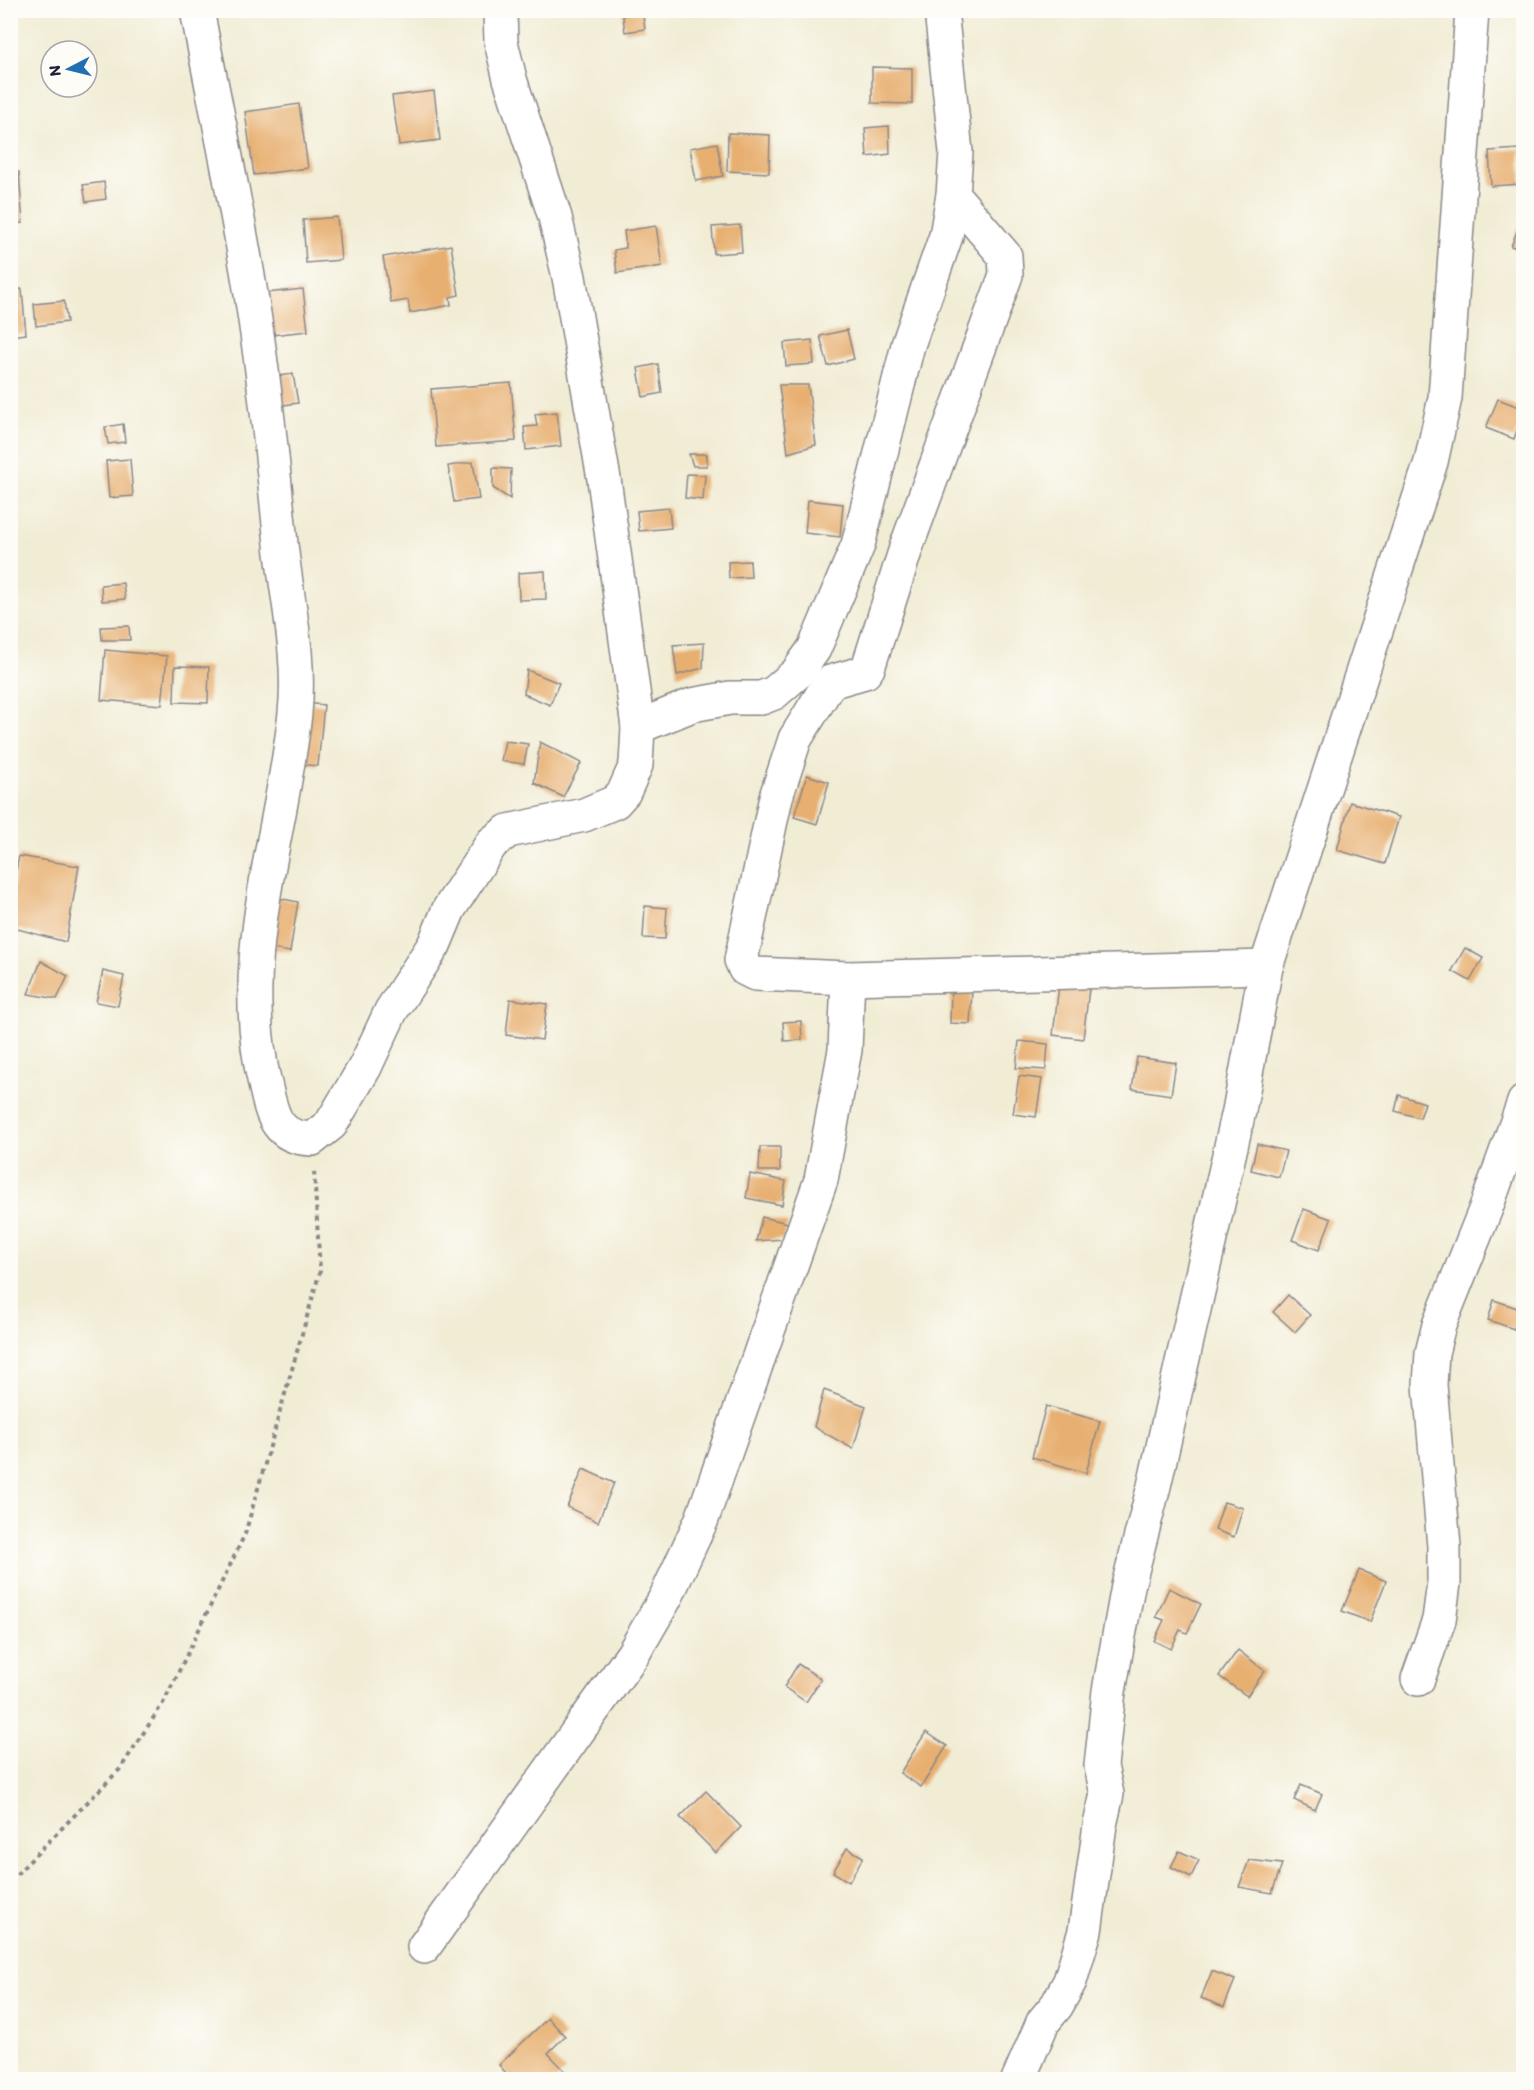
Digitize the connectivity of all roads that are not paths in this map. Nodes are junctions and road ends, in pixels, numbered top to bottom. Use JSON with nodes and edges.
{"nodes":[{"id":1,"x":198,"y":10,"type":"edge"},
{"id":2,"x":500,"y":10,"type":"edge"},
{"id":3,"x":941,"y":10,"type":"edge"},
{"id":4,"x":1472,"y":10,"type":"edge"},
{"id":5,"x":953,"y":195,"type":"junction"},
{"id":6,"x":638,"y":727,"type":"junction"},
{"id":7,"x":1266,"y":967,"type":"junction"},
{"id":8,"x":848,"y":978,"type":"junction"},
{"id":9,"x":1524,"y":1102,"type":"edge"},
{"id":10,"x":1418,"y":1678,"type":"dead end"},
{"id":11,"x":424,"y":1947,"type":"dead end"},
{"id":12,"x":1018,"y":2079,"type":"edge"}],
"edges":[{"from":1,"to":6,"type":"street"},
{"from":2,"to":6,"type":"street"},
{"from":3,"to":5,"type":"street"},
{"from":4,"to":7,"type":"street"},
{"from":5,"to":6,"type":"street"},
{"from":5,"to":8,"type":"street"},
{"from":7,"to":8,"type":"street"},
{"from":7,"to":12,"type":"street"},
{"from":8,"to":11,"type":"street"},
{"from":9,"to":10,"type":"street"}]}
